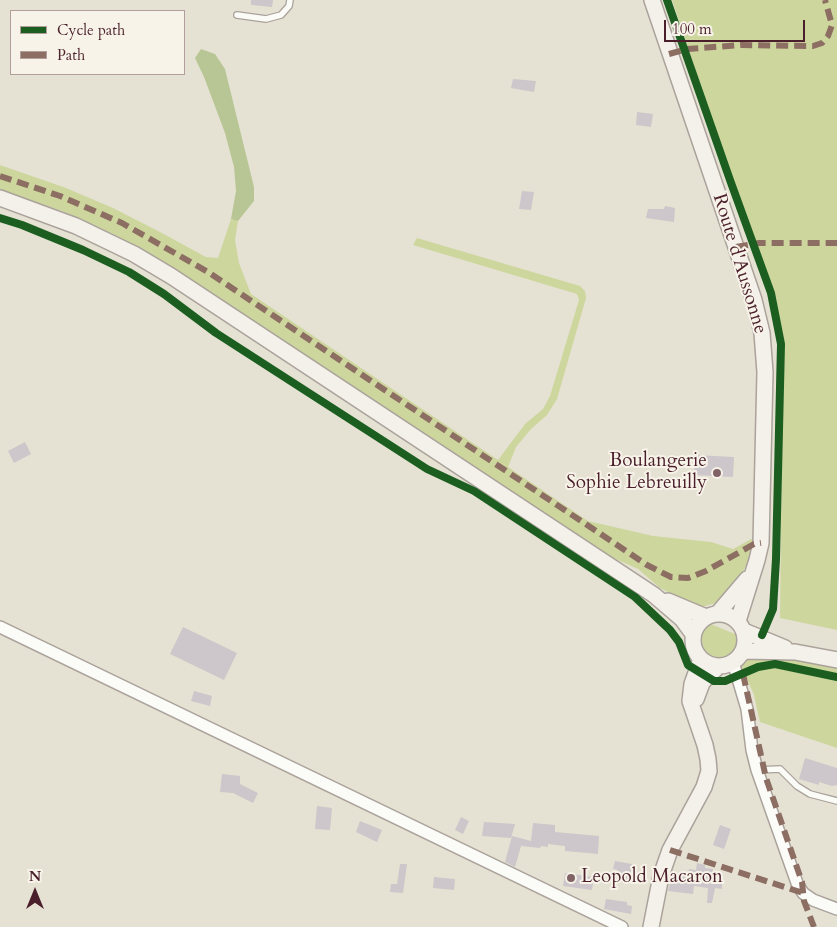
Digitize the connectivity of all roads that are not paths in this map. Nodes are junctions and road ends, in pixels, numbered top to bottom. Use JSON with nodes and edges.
{"nodes":[{"id":1,"x":290,"y":0,"type":"edge"},
{"id":2,"x":652,"y":0,"type":"edge"},
{"id":3,"x":237,"y":15,"type":"dead end"},
{"id":4,"x":0,"y":198,"type":"edge"},
{"id":5,"x":755,"y":567,"type":"junction"},
{"id":6,"x":654,"y":595,"type":"junction"},
{"id":7,"x":712,"y":615,"type":"junction"},
{"id":8,"x":0,"y":626,"type":"edge"},
{"id":9,"x":741,"y":626,"type":"junction"},
{"id":10,"x":693,"y":634,"type":"junction"},
{"id":11,"x":795,"y":652,"type":"junction"},
{"id":12,"x":701,"y":658,"type":"junction"},
{"id":13,"x":732,"y":659,"type":"junction"},
{"id":14,"x":837,"y":660,"type":"edge"},
{"id":15,"x":693,"y":715,"type":"junction"},
{"id":16,"x":757,"y":770,"type":"junction"},
{"id":17,"x":837,"y":800,"type":"edge"},
{"id":18,"x":837,"y":909,"type":"edge"},
{"id":19,"x":622,"y":927,"type":"edge"},
{"id":20,"x":651,"y":927,"type":"edge"}],
"edges":[{"from":1,"to":3,"type":"lane"},
{"from":2,"to":5,"type":"main road","name":"Route d'Aussonne"},
{"from":4,"to":6,"type":"main road"},
{"from":5,"to":7,"type":"main road","name":"Route d'Aussonne"},
{"from":5,"to":9,"type":"main road","name":"Route d'Aussonne"},
{"from":6,"to":7,"type":"main road"},
{"from":6,"to":10,"type":"main road"},
{"from":7,"to":9,"type":"main road"},
{"from":7,"to":10,"type":"main road"},
{"from":8,"to":19,"type":"street"},
{"from":9,"to":11,"type":"main road"},
{"from":9,"to":13,"type":"main road"},
{"from":10,"to":12,"type":"main road"},
{"from":11,"to":13,"type":"main road"},
{"from":11,"to":14,"type":"main road"},
{"from":12,"to":13,"type":"main road"},
{"from":12,"to":15,"type":"main road"},
{"from":13,"to":15,"type":"main road"},
{"from":13,"to":16,"type":"street"},
{"from":15,"to":20,"type":"main road"},
{"from":16,"to":17,"type":"lane"},
{"from":16,"to":18,"type":"street"}]}
